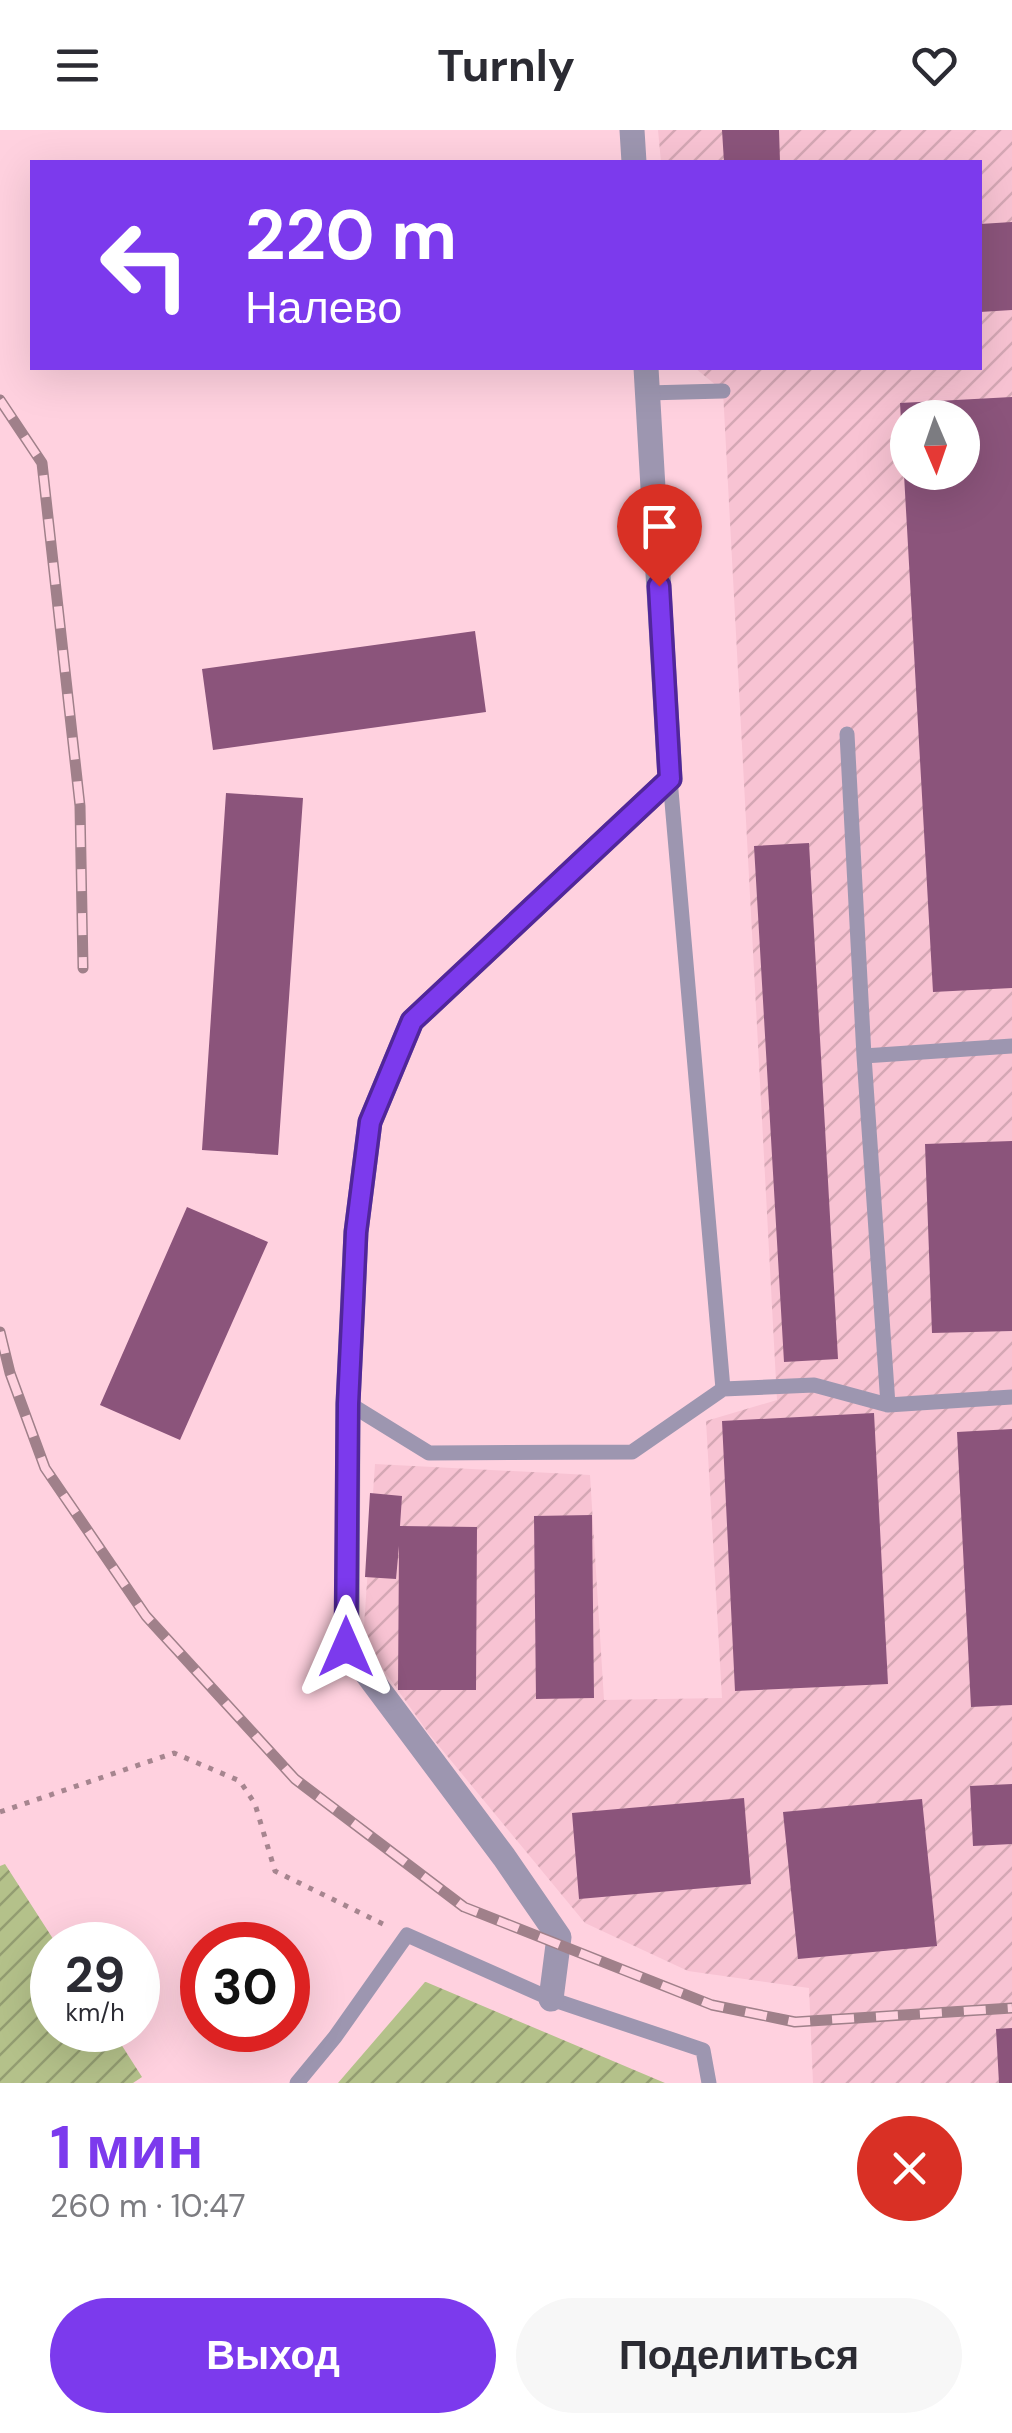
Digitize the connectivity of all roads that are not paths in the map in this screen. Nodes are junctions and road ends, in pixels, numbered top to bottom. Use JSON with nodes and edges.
{"nodes":[{"id":1,"x":632,"y":130,"type":"edge"},
{"id":2,"x":634,"y":160,"type":"edge"},
{"id":3,"x":647,"y":380,"type":"edge"},
{"id":4,"x":723,"y":391,"type":"dead end"},
{"id":5,"x":847,"y":734,"type":"dead end"},
{"id":6,"x":670,"y":779,"type":"junction"},
{"id":7,"x":1012,"y":1046,"type":"edge"},
{"id":8,"x":864,"y":1056,"type":"junction"},
{"id":9,"x":723,"y":1389,"type":"junction"},
{"id":10,"x":1012,"y":1397,"type":"edge"},
{"id":11,"x":348,"y":1404,"type":"junction"},
{"id":12,"x":888,"y":1404,"type":"junction"},
{"id":13,"x":551,"y":1999,"type":"junction"},
{"id":14,"x":298,"y":2083,"type":"edge"},
{"id":15,"x":709,"y":2083,"type":"edge"}],
"edges":[{"from":1,"to":2,"type":"street"},
{"from":3,"to":4,"type":"lane"},
{"from":3,"to":6,"type":"street"},
{"from":5,"to":8,"type":"lane"},
{"from":6,"to":9,"type":"lane"},
{"from":6,"to":11,"type":"street"},
{"from":7,"to":8,"type":"lane"},
{"from":8,"to":12,"type":"lane"},
{"from":9,"to":11,"type":"lane"},
{"from":9,"to":12,"type":"lane"},
{"from":10,"to":12,"type":"lane"},
{"from":11,"to":13,"type":"street"},
{"from":13,"to":14,"type":"lane"},
{"from":13,"to":15,"type":"lane"}]}
